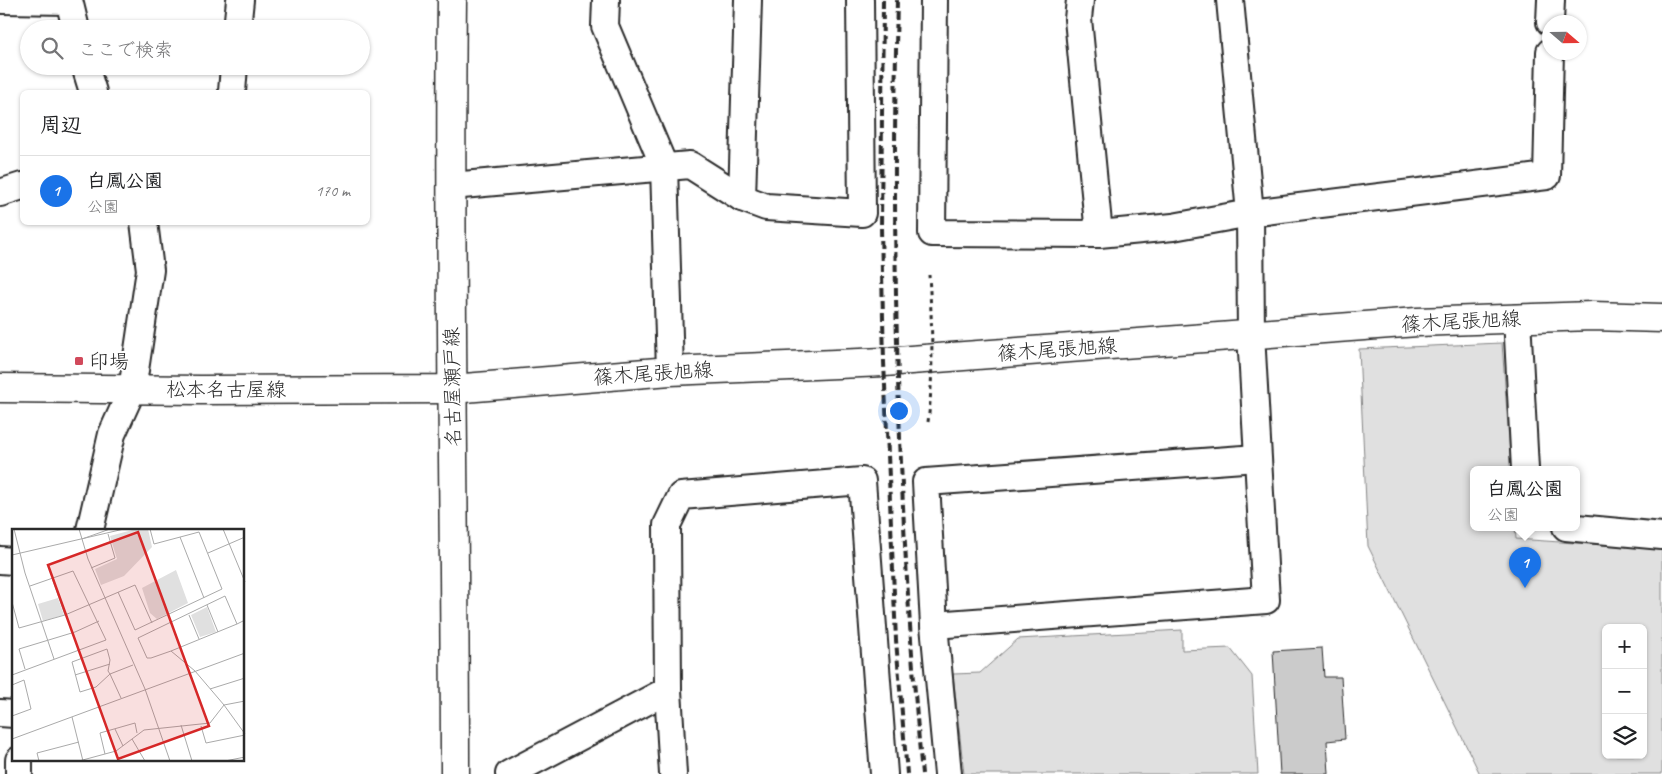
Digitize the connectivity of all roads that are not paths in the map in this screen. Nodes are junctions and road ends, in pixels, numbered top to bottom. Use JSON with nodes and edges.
{"nodes":[{"id":1,"x":2,"y":0,"type":"edge"},
{"id":2,"x":69,"y":0,"type":"edge"},
{"id":3,"x":240,"y":0,"type":"edge"},
{"id":4,"x":452,"y":0,"type":"edge"},
{"id":5,"x":606,"y":0,"type":"edge"},
{"id":6,"x":748,"y":0,"type":"edge"},
{"id":7,"x":860,"y":0,"type":"edge"},
{"id":8,"x":934,"y":0,"type":"edge"},
{"id":9,"x":1080,"y":0,"type":"edge"},
{"id":10,"x":1230,"y":0,"type":"edge"},
{"id":11,"x":1551,"y":0,"type":"edge"},
{"id":12,"x":1550,"y":15,"type":"edge"},
{"id":13,"x":74,"y":20,"type":"edge"},
{"id":14,"x":238,"y":20,"type":"edge"},
{"id":15,"x":1550,"y":60,"type":"edge"},
{"id":16,"x":233,"y":75,"type":"edge"},
{"id":17,"x":232,"y":90,"type":"edge"},
{"id":18,"x":664,"y":166,"type":"junction"},
{"id":19,"x":451,"y":186,"type":"junction"},
{"id":20,"x":20,"y":187,"type":"edge"},
{"id":21,"x":0,"y":193,"type":"edge"},
{"id":22,"x":742,"y":198,"type":"junction"},
{"id":23,"x":1250,"y":213,"type":"junction"},
{"id":24,"x":144,"y":225,"type":"edge"},
{"id":25,"x":1099,"y":234,"type":"junction"},
{"id":26,"x":1517,"y":318,"type":"junction"},
{"id":27,"x":1662,"y":318,"type":"edge"},
{"id":28,"x":1251,"y":334,"type":"junction"},
{"id":29,"x":670,"y":371,"type":"junction"},
{"id":30,"x":0,"y":388,"type":"edge"},
{"id":31,"x":452,"y":389,"type":"junction"},
{"id":32,"x":132,"y":390,"type":"junction"},
{"id":33,"x":1257,"y":458,"type":"junction"},
{"id":34,"x":1525,"y":466,"type":"edge"},
{"id":35,"x":1580,"y":528,"type":"edge"},
{"id":36,"x":90,"y":529,"type":"edge"},
{"id":37,"x":1662,"y":536,"type":"edge"},
{"id":38,"x":934,"y":625,"type":"junction"},
{"id":39,"x":668,"y":690,"type":"junction"},
{"id":40,"x":455,"y":774,"type":"edge"},
{"id":41,"x":509,"y":774,"type":"edge"},
{"id":42,"x":673,"y":774,"type":"edge"},
{"id":43,"x":884,"y":774,"type":"edge"},
{"id":44,"x":948,"y":774,"type":"edge"}],
"edges":[{"from":1,"to":2,"type":"street"},
{"from":2,"to":13,"type":"street"},
{"from":3,"to":14,"type":"street"},
{"from":4,"to":19,"type":"main road","name":"名古屋瀬戸線"},
{"from":5,"to":18,"type":"street"},
{"from":6,"to":22,"type":"street"},
{"from":7,"to":22,"type":"street"},
{"from":8,"to":25,"type":"street"},
{"from":9,"to":25,"type":"street"},
{"from":10,"to":23,"type":"street"},
{"from":11,"to":12,"type":"street"},
{"from":15,"to":23,"type":"street"},
{"from":16,"to":17,"type":"street"},
{"from":18,"to":19,"type":"street"},
{"from":18,"to":22,"type":"street"},
{"from":18,"to":29,"type":"street"},
{"from":19,"to":31,"type":"main road","name":"名古屋瀬戸線"},
{"from":20,"to":21,"type":"street"},
{"from":23,"to":25,"type":"street"},
{"from":23,"to":28,"type":"street"},
{"from":24,"to":32,"type":"street"},
{"from":26,"to":27,"type":"main road","name":"篠木尾張旭線"},
{"from":26,"to":28,"type":"main road","name":"篠木尾張旭線"},
{"from":26,"to":34,"type":"street"},
{"from":28,"to":29,"type":"main road","name":"篠木尾張旭線"},
{"from":28,"to":33,"type":"street"},
{"from":29,"to":31,"type":"main road","name":"篠木尾張旭線"},
{"from":30,"to":32,"type":"main road","name":"松本名古屋線"},
{"from":31,"to":32,"type":"main road","name":"松本名古屋線"},
{"from":31,"to":40,"type":"main road","name":"名古屋瀬戸線"},
{"from":32,"to":36,"type":"street"},
{"from":33,"to":38,"type":"street"},
{"from":33,"to":38,"type":"street"},
{"from":35,"to":37,"type":"street"},
{"from":38,"to":44,"type":"street"},
{"from":39,"to":41,"type":"street"},
{"from":39,"to":42,"type":"street"},
{"from":39,"to":43,"type":"street"}]}
